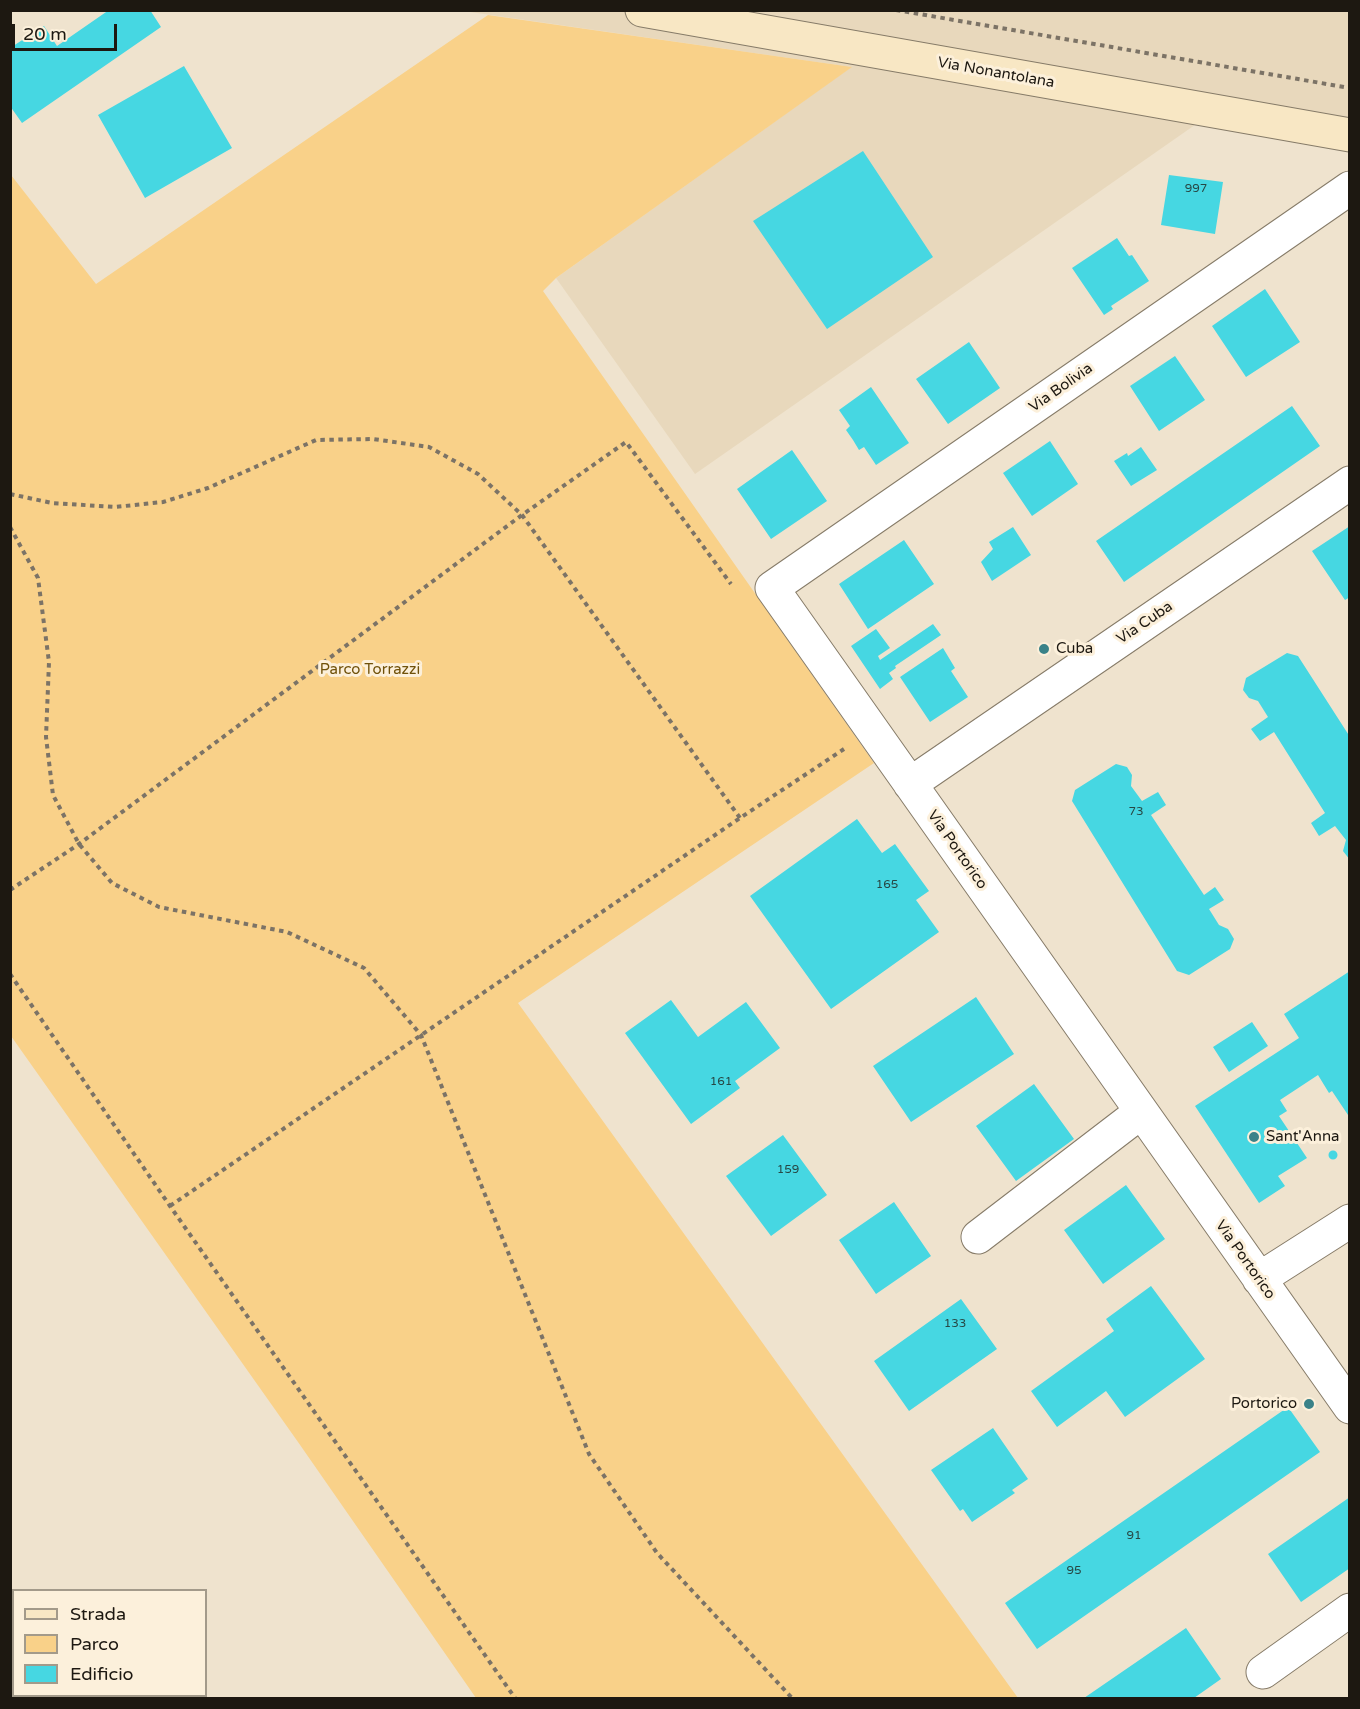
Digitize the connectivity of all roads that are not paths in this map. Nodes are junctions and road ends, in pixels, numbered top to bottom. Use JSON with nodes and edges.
{"nodes":[{"id":1,"x":642,"y":10,"type":"edge"},
{"id":2,"x":1350,"y":135,"type":"edge"},
{"id":3,"x":1350,"y":189,"type":"edge"},
{"id":4,"x":1350,"y":483,"type":"edge"},
{"id":5,"x":772,"y":588,"type":"joint"},
{"id":6,"x":910,"y":784,"type":"junction"},
{"id":7,"x":1141,"y":1112,"type":"junction"},
{"id":8,"x":1350,"y":1221,"type":"edge"},
{"id":9,"x":978,"y":1237,"type":"dead end"},
{"id":10,"x":1259,"y":1279,"type":"junction"},
{"id":11,"x":1350,"y":1407,"type":"edge"},
{"id":12,"x":1350,"y":1610,"type":"edge"},
{"id":13,"x":1263,"y":1672,"type":"dead end"}],
"edges":[{"from":1,"to":2,"type":"main road","name":"Via Nonantolana"},
{"from":3,"to":5,"type":"street","name":"Via Bolivia"},
{"from":4,"to":6,"type":"street","name":"Via Cuba"},
{"from":5,"to":6,"type":"street","name":"Via Portorico"},
{"from":6,"to":7,"type":"street","name":"Via Portorico"},
{"from":7,"to":9,"type":"street"},
{"from":7,"to":10,"type":"street","name":"Via Portorico"},
{"from":8,"to":10,"type":"street"},
{"from":10,"to":11,"type":"street","name":"Via Portorico"},
{"from":12,"to":13,"type":"street"}]}
